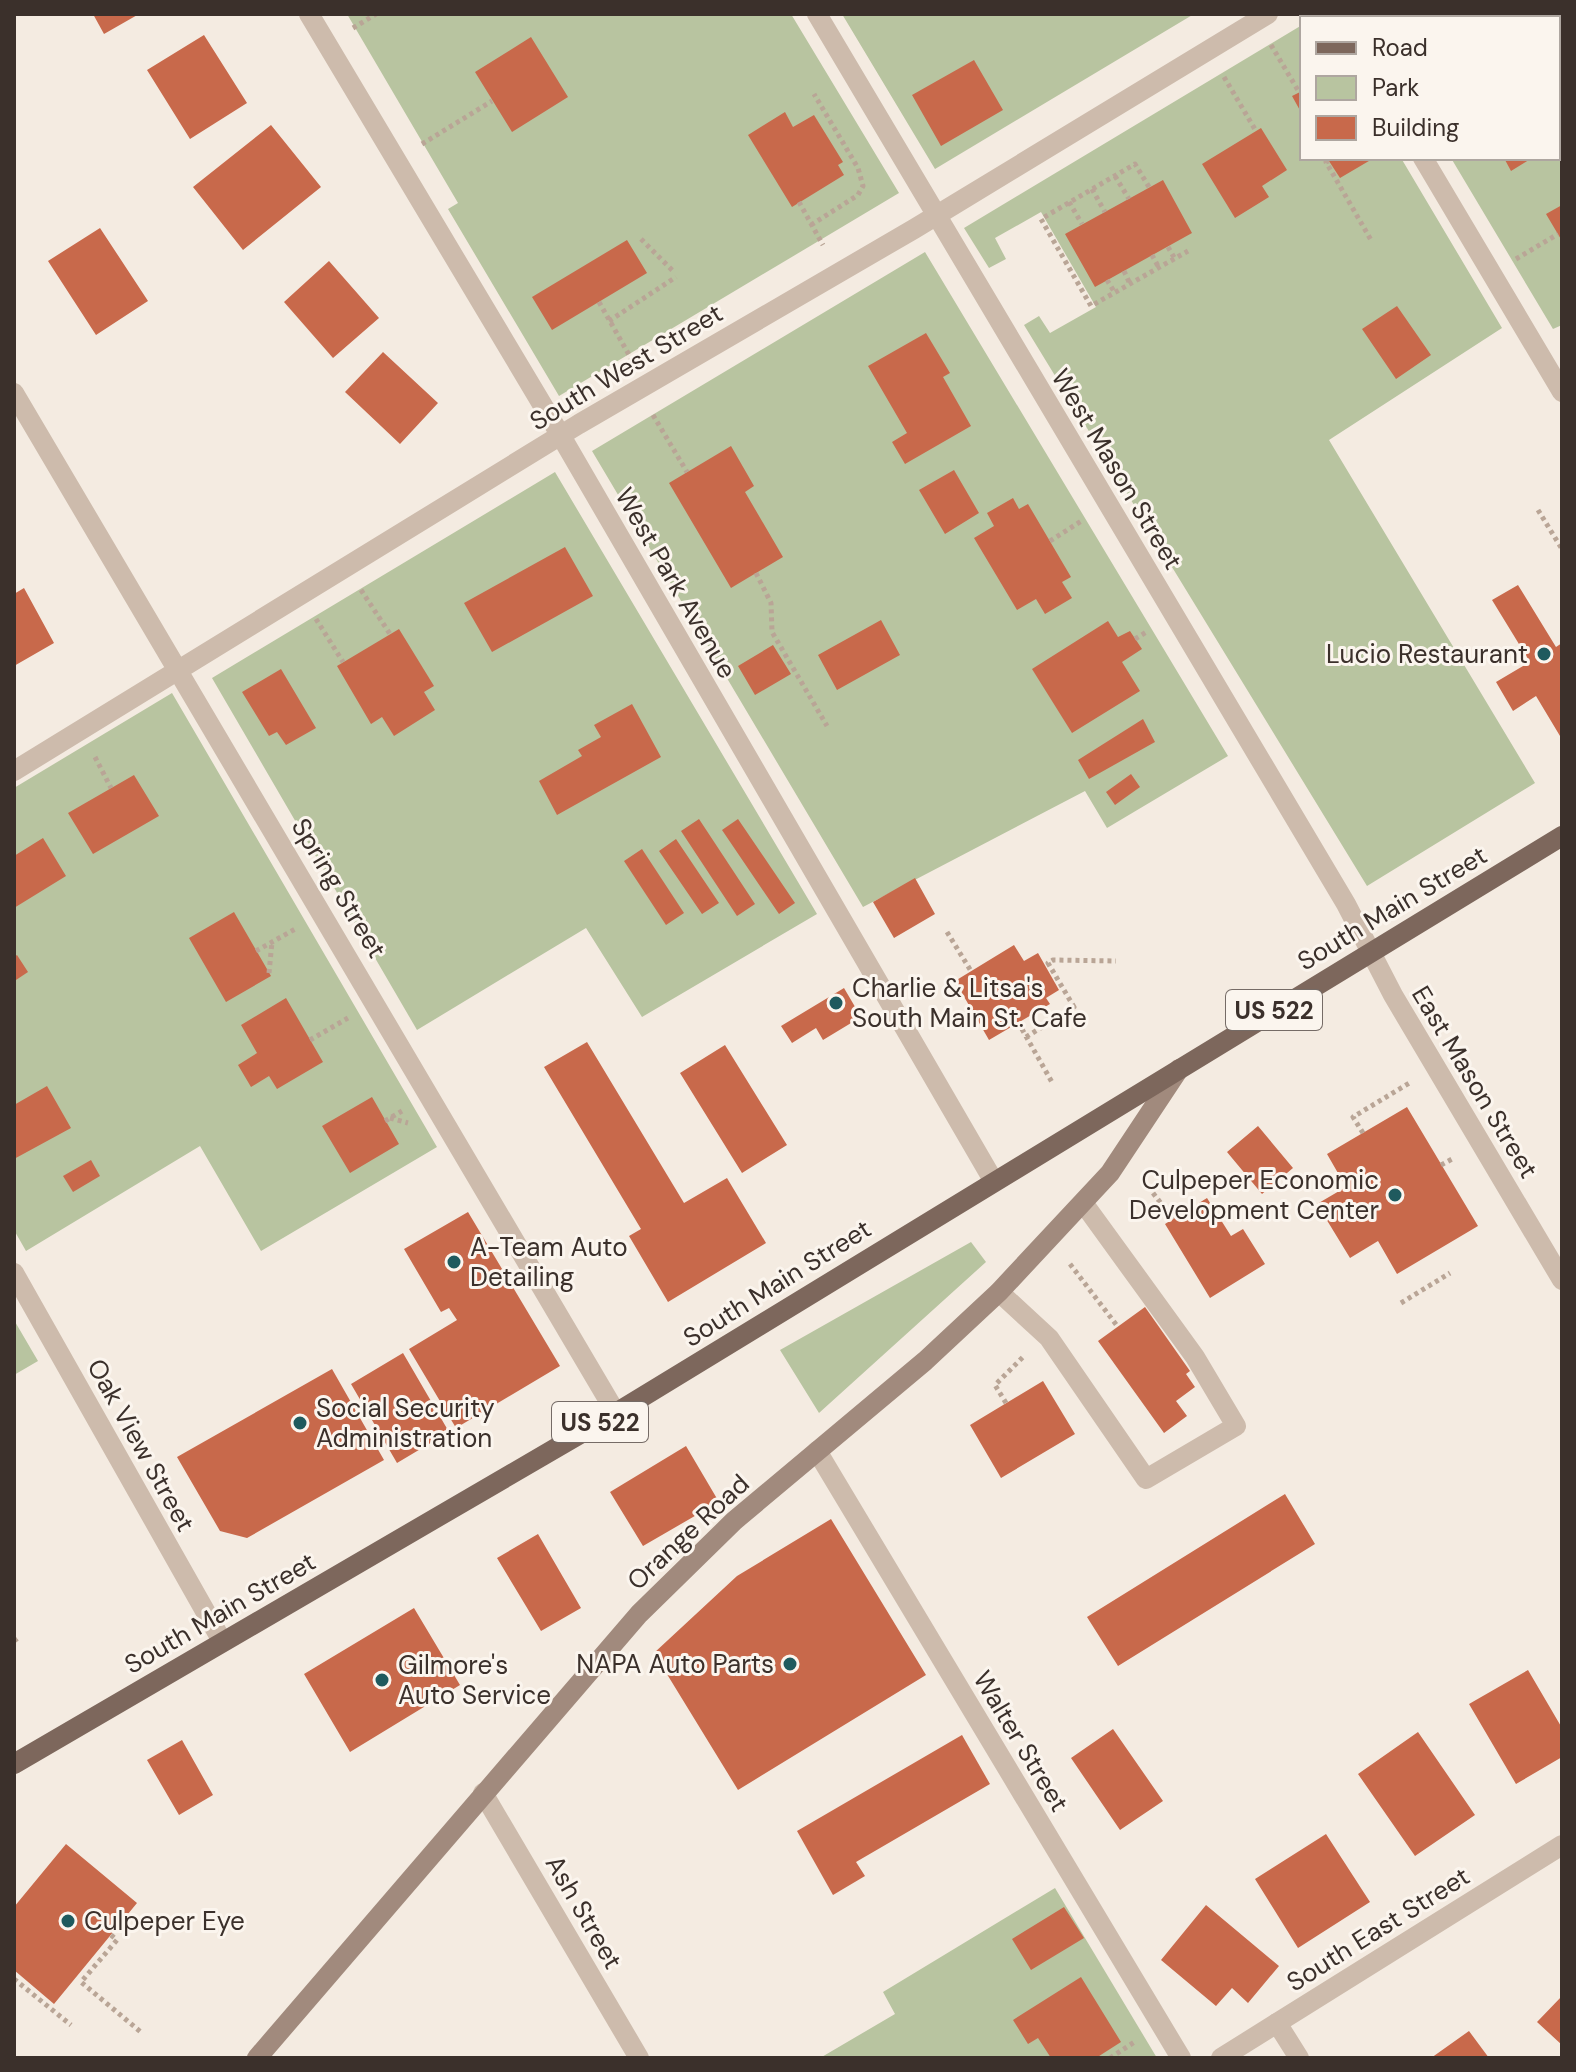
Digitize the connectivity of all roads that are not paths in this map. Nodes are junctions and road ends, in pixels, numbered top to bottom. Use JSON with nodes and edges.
{"nodes":[{"id":1,"x":309,"y":14,"type":"edge"},
{"id":2,"x":817,"y":14,"type":"edge"},
{"id":3,"x":1268,"y":14,"type":"edge"},
{"id":4,"x":1424,"y":160,"type":"edge"},
{"id":5,"x":936,"y":215,"type":"junction"},
{"id":6,"x":1562,"y":392,"type":"edge"},
{"id":7,"x":14,"y":393,"type":"edge"},
{"id":8,"x":561,"y":436,"type":"junction"},
{"id":9,"x":180,"y":672,"type":"junction"},
{"id":10,"x":14,"y":771,"type":"edge"},
{"id":11,"x":1562,"y":836,"type":"edge"},
{"id":12,"x":1370,"y":951,"type":"junction"},
{"id":13,"x":1179,"y":1069,"type":"junction"},
{"id":14,"x":993,"y":1180,"type":"junction"},
{"id":15,"x":1084,"y":1204,"type":"junction"},
{"id":16,"x":14,"y":1273,"type":"edge"},
{"id":17,"x":1562,"y":1280,"type":"edge"},
{"id":18,"x":999,"y":1292,"type":"junction"},
{"id":19,"x":616,"y":1413,"type":"junction"},
{"id":20,"x":817,"y":1451,"type":"junction"},
{"id":21,"x":222,"y":1641,"type":"junction"},
{"id":22,"x":14,"y":1764,"type":"edge"},
{"id":23,"x":483,"y":1793,"type":"junction"},
{"id":24,"x":1562,"y":1845,"type":"edge"},
{"id":25,"x":1277,"y":2023,"type":"junction"},
{"id":26,"x":257,"y":2058,"type":"edge"},
{"id":27,"x":639,"y":2058,"type":"edge"},
{"id":28,"x":1181,"y":2058,"type":"edge"},
{"id":29,"x":1221,"y":2058,"type":"edge"},
{"id":30,"x":1299,"y":2058,"type":"edge"}],
"edges":[{"from":1,"to":8,"type":"street","name":"West Park Avenue"},
{"from":2,"to":5,"type":"street","name":"West Mason Street"},
{"from":3,"to":5,"type":"street","name":"South West Street"},
{"from":4,"to":6,"type":"street"},
{"from":5,"to":8,"type":"street","name":"South West Street"},
{"from":5,"to":12,"type":"street","name":"West Mason Street"},
{"from":7,"to":9,"type":"street","name":"Spring Street"},
{"from":8,"to":9,"type":"street","name":"South West Street"},
{"from":8,"to":14,"type":"street","name":"West Park Avenue"},
{"from":9,"to":10,"type":"street","name":"South West Street"},
{"from":9,"to":19,"type":"street","name":"Spring Street"},
{"from":11,"to":12,"type":"main road","name":"South Main Street","number":"US 522"},
{"from":12,"to":13,"type":"main road","name":"South Main Street","number":"US 522"},
{"from":12,"to":17,"type":"street","name":"East Mason Street"},
{"from":13,"to":14,"type":"main road","name":"South Main Street","number":"US 522"},
{"from":13,"to":15,"type":"main road","name":"Orange Road"},
{"from":14,"to":19,"type":"main road","name":"South Main Street","number":"US 522"},
{"from":15,"to":18,"type":"main road","name":"Orange Road"},
{"from":15,"to":18,"type":"street"},
{"from":16,"to":21,"type":"street","name":"Oak View Street"},
{"from":18,"to":20,"type":"main road","name":"Orange Road"},
{"from":19,"to":21,"type":"main road","name":"South Main Street","number":"US 522"},
{"from":20,"to":23,"type":"main road","name":"Orange Road"},
{"from":20,"to":28,"type":"street","name":"Walter Street"},
{"from":21,"to":22,"type":"main road","name":"South Main Street","number":"US 522"},
{"from":23,"to":26,"type":"main road","name":"Orange Road"},
{"from":23,"to":27,"type":"street","name":"Ash Street"},
{"from":24,"to":25,"type":"street","name":"South East Street"},
{"from":25,"to":29,"type":"street","name":"South East Street"},
{"from":25,"to":30,"type":"street"}]}
